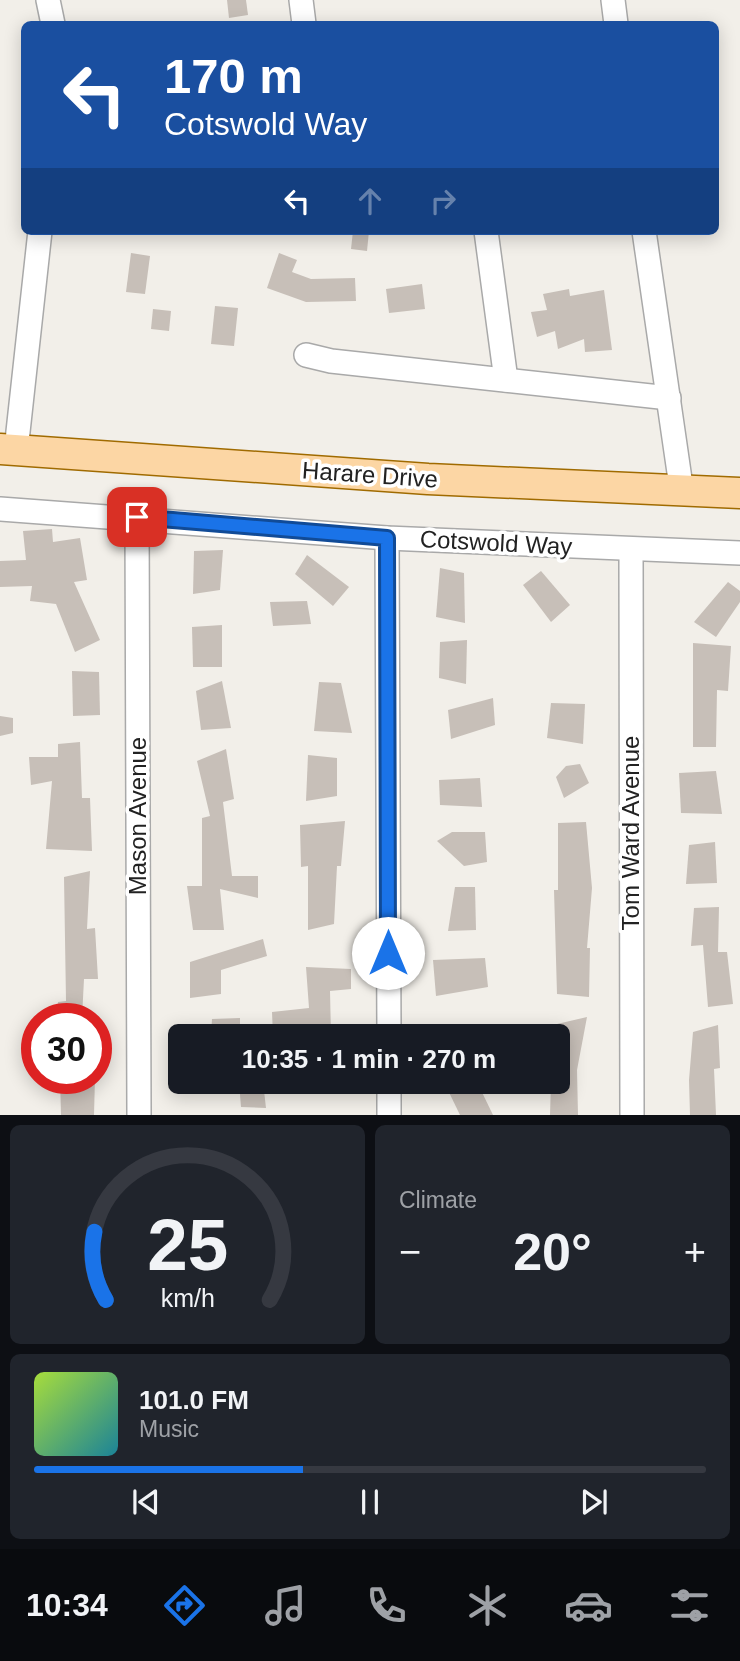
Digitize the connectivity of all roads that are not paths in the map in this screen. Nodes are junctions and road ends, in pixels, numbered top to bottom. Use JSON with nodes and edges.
{"nodes":[{"id":1,"x":48,"y":0,"type":"edge"},
{"id":2,"x":301,"y":0,"type":"edge"},
{"id":3,"x":613,"y":0,"type":"edge"},
{"id":4,"x":52,"y":21,"type":"edge"},
{"id":5,"x":304,"y":21,"type":"edge"},
{"id":6,"x":616,"y":21,"type":"edge"},
{"id":7,"x":39,"y":235,"type":"edge"},
{"id":8,"x":487,"y":235,"type":"edge"},
{"id":9,"x":645,"y":235,"type":"edge"},
{"id":10,"x":306,"y":355,"type":"dead end"},
{"id":11,"x":506,"y":380,"type":"junction"},
{"id":12,"x":668,"y":398,"type":"junction"},
{"id":13,"x":8,"y":449,"type":"edge"},
{"id":14,"x":682,"y":493,"type":"junction"},
{"id":15,"x":740,"y":493,"type":"edge"},
{"id":16,"x":0,"y":509,"type":"edge"},
{"id":17,"x":137,"y":517,"type":"junction"},
{"id":18,"x":387,"y":538,"type":"junction"},
{"id":19,"x":631,"y":550,"type":"junction"},
{"id":20,"x":740,"y":553,"type":"edge"},
{"id":21,"x":388,"y":1024,"type":"edge"},
{"id":22,"x":389,"y":1094,"type":"edge"},
{"id":23,"x":139,"y":1115,"type":"edge"},
{"id":24,"x":389,"y":1115,"type":"edge"},
{"id":25,"x":632,"y":1115,"type":"edge"}],
"edges":[{"from":1,"to":4,"type":"street"},
{"from":2,"to":5,"type":"street"},
{"from":3,"to":6,"type":"street"},
{"from":7,"to":13,"type":"street"},
{"from":8,"to":11,"type":"street"},
{"from":9,"to":12,"type":"street"},
{"from":10,"to":11,"type":"street"},
{"from":11,"to":12,"type":"street"},
{"from":12,"to":14,"type":"street"},
{"from":13,"to":14,"type":"main road","name":"Harare Drive"},
{"from":14,"to":15,"type":"main road","name":"Harare Drive"},
{"from":16,"to":17,"type":"street","name":"Cotswold Way"},
{"from":17,"to":18,"type":"street","name":"Cotswold Way"},
{"from":17,"to":23,"type":"street","name":"Mason Avenue"},
{"from":18,"to":19,"type":"street","name":"Cotswold Way"},
{"from":18,"to":21,"type":"street"},
{"from":19,"to":20,"type":"street","name":"Cotswold Way"},
{"from":19,"to":25,"type":"street","name":"Tom Ward Avenue"},
{"from":22,"to":24,"type":"street"}]}
